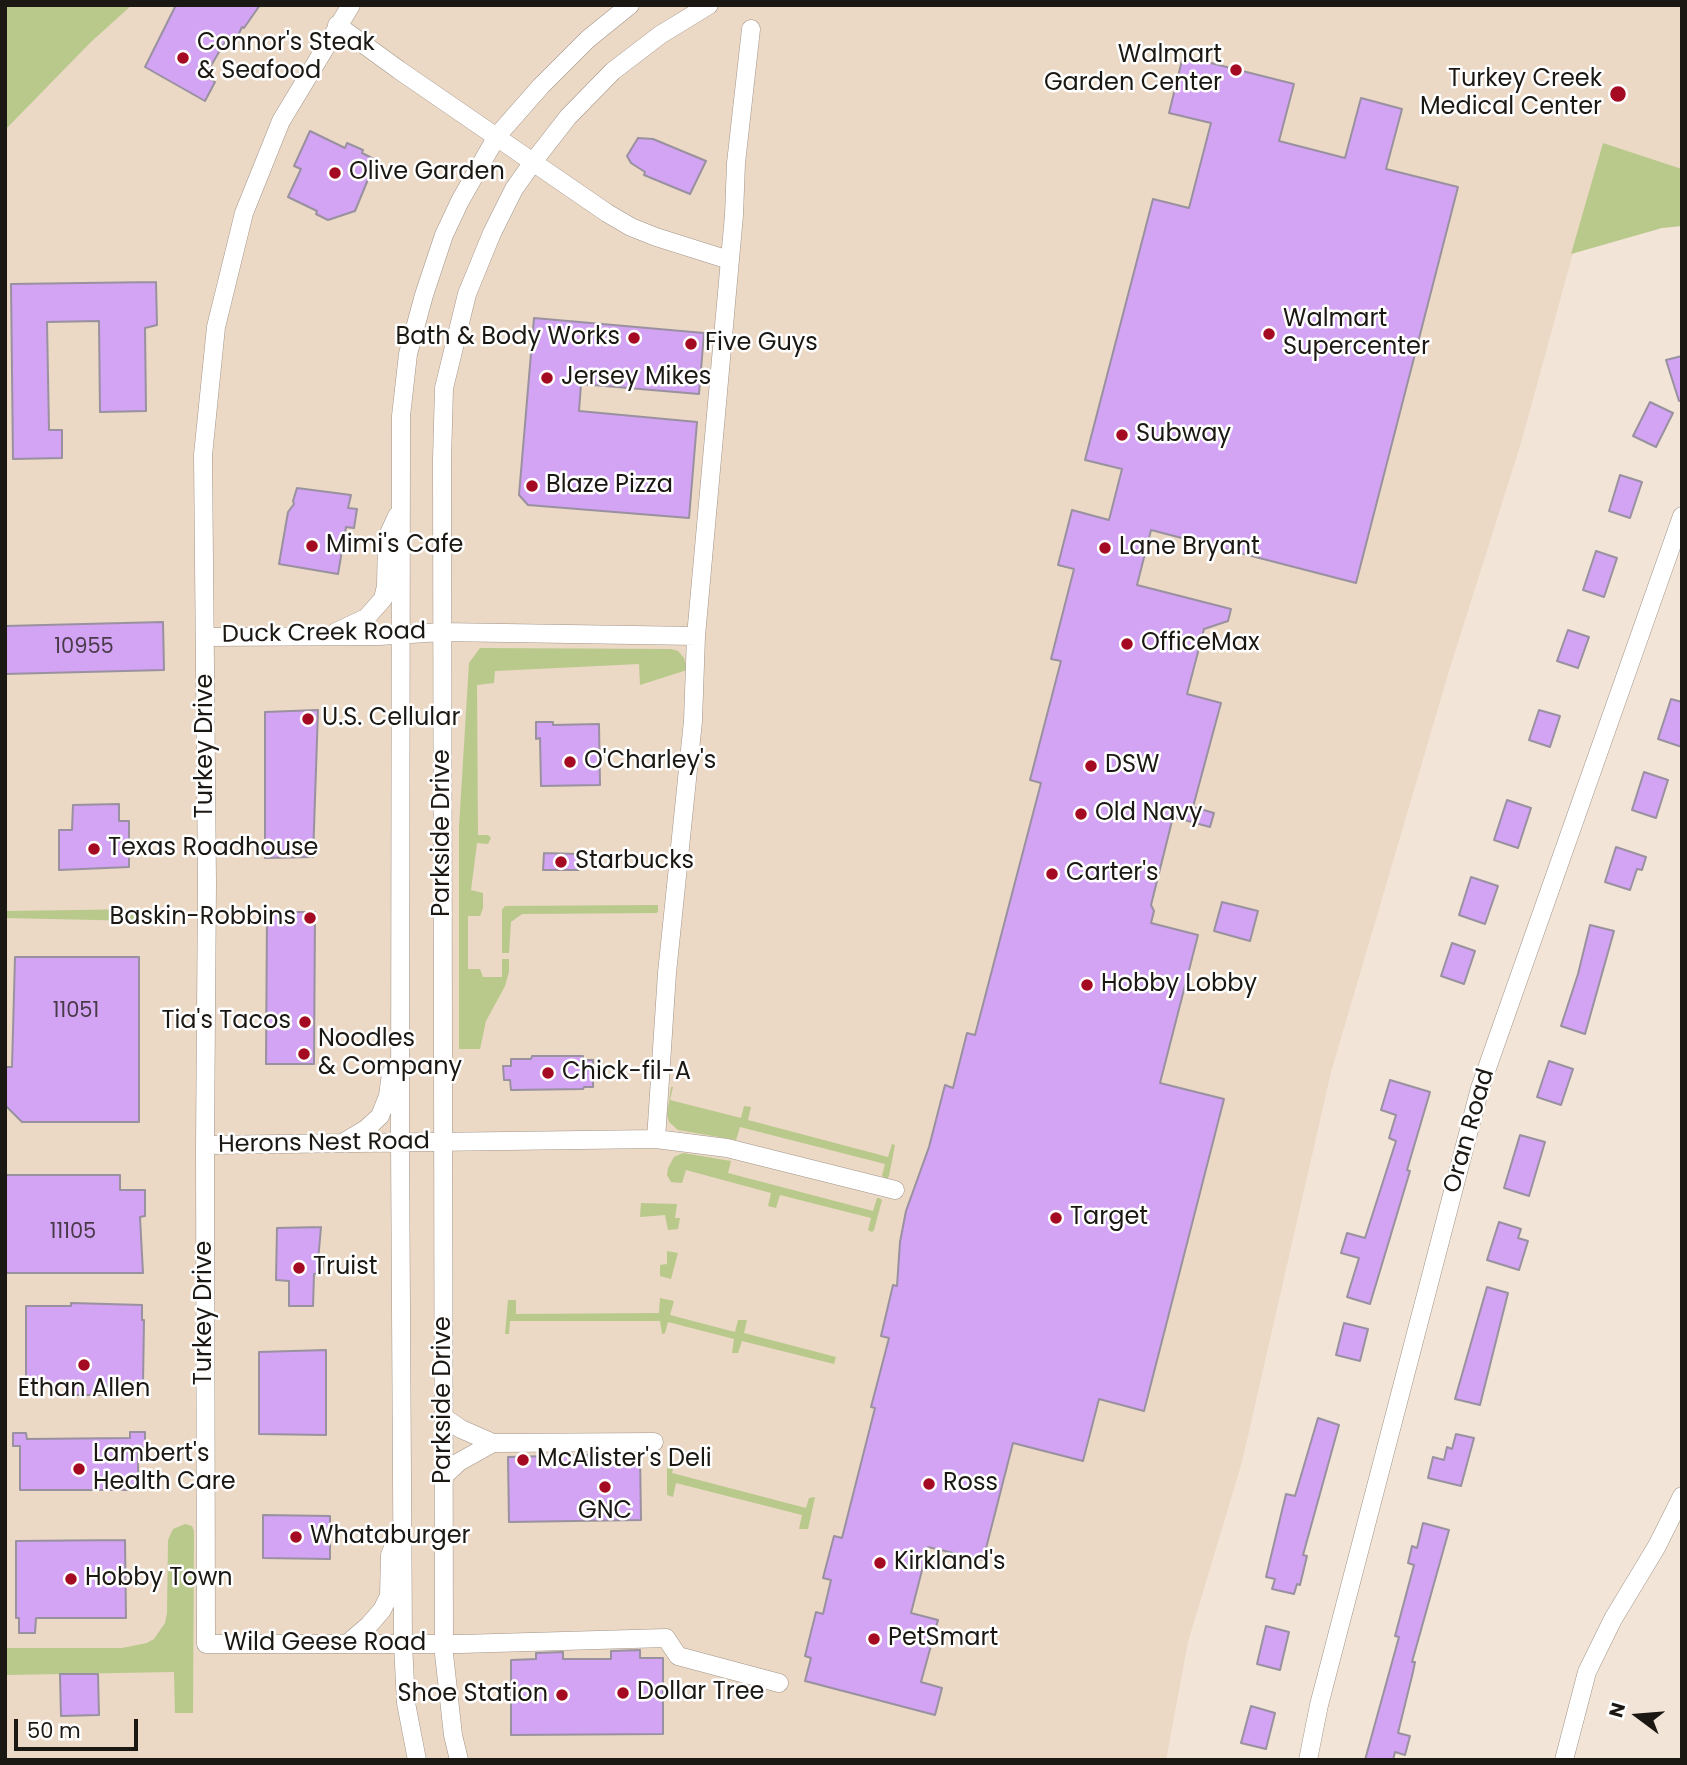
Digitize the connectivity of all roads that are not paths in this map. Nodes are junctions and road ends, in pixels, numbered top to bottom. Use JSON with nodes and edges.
{"nodes":[{"id":1,"x":351,"y":5,"type":"edge"},
{"id":2,"x":630,"y":5,"type":"edge"},
{"id":3,"x":709,"y":5,"type":"edge"},
{"id":4,"x":337,"y":25,"type":"junction"},
{"id":5,"x":751,"y":29,"type":"dead end"},
{"id":6,"x":498,"y":136,"type":"junction"},
{"id":7,"x":533,"y":162,"type":"junction"},
{"id":8,"x":729,"y":260,"type":"junction"},
{"id":9,"x":401,"y":507,"type":"junction"},
{"id":10,"x":1682,"y":516,"type":"edge"},
{"id":11,"x":442,"y":632,"type":"junction"},
{"id":12,"x":400,"y":634,"type":"junction"},
{"id":13,"x":323,"y":636,"type":"junction"},
{"id":14,"x":696,"y":636,"type":"junction"},
{"id":15,"x":206,"y":637,"type":"junction"},
{"id":16,"x":400,"y":1032,"type":"junction"},
{"id":17,"x":656,"y":1139,"type":"junction"},
{"id":18,"x":400,"y":1142,"type":"junction"},
{"id":19,"x":443,"y":1142,"type":"junction"},
{"id":20,"x":343,"y":1143,"type":"junction"},
{"id":21,"x":205,"y":1145,"type":"junction"},
{"id":22,"x":895,"y":1190,"type":"dead end"},
{"id":23,"x":445,"y":1418,"type":"junction"},
{"id":24,"x":654,"y":1442,"type":"dead end"},
{"id":25,"x":494,"y":1443,"type":"junction"},
{"id":26,"x":444,"y":1476,"type":"junction"},
{"id":27,"x":1682,"y":1496,"type":"edge"},
{"id":28,"x":403,"y":1524,"type":"junction"},
{"id":29,"x":348,"y":1643,"type":"junction"},
{"id":30,"x":206,"y":1644,"type":"joint"},
{"id":31,"x":403,"y":1644,"type":"junction"},
{"id":32,"x":444,"y":1644,"type":"junction"},
{"id":33,"x":779,"y":1683,"type":"dead end"},
{"id":34,"x":417,"y":1760,"type":"edge"},
{"id":35,"x":459,"y":1760,"type":"edge"},
{"id":36,"x":1308,"y":1760,"type":"edge"},
{"id":37,"x":1564,"y":1760,"type":"edge"}],
"edges":[{"from":1,"to":4,"type":"street","name":"Turkey Drive"},
{"from":2,"to":6,"type":"street","name":"Parkside Drive"},
{"from":3,"to":7,"type":"street","name":"Parkside Drive"},
{"from":4,"to":6,"type":"street"},
{"from":4,"to":15,"type":"street","name":"Turkey Drive"},
{"from":5,"to":8,"type":"street"},
{"from":6,"to":7,"type":"street"},
{"from":6,"to":9,"type":"street","name":"Parkside Drive"},
{"from":7,"to":8,"type":"street"},
{"from":7,"to":11,"type":"street","name":"Parkside Drive"},
{"from":8,"to":14,"type":"street"},
{"from":9,"to":12,"type":"street","name":"Parkside Drive"},
{"from":9,"to":13,"type":"street"},
{"from":10,"to":36,"type":"street","name":"Oran Road"},
{"from":11,"to":12,"type":"street","name":"Duck Creek Road"},
{"from":11,"to":14,"type":"street","name":"Duck Creek Road"},
{"from":11,"to":19,"type":"street","name":"Parkside Drive"},
{"from":12,"to":13,"type":"street","name":"Duck Creek Road"},
{"from":12,"to":16,"type":"street","name":"Parkside Drive"},
{"from":13,"to":15,"type":"street","name":"Duck Creek Road"},
{"from":14,"to":17,"type":"street"},
{"from":15,"to":21,"type":"street","name":"Turkey Drive"},
{"from":16,"to":18,"type":"street","name":"Parkside Drive"},
{"from":16,"to":20,"type":"street"},
{"from":17,"to":19,"type":"street","name":"Herons Nest Road"},
{"from":17,"to":22,"type":"street","name":"Herons Nest Road"},
{"from":18,"to":19,"type":"street","name":"Herons Nest Road"},
{"from":18,"to":20,"type":"street","name":"Herons Nest Road"},
{"from":18,"to":28,"type":"street","name":"Parkside Drive"},
{"from":19,"to":23,"type":"street","name":"Parkside Drive"},
{"from":20,"to":21,"type":"street","name":"Herons Nest Road"},
{"from":21,"to":30,"type":"street","name":"Turkey Drive"},
{"from":23,"to":25,"type":"street"},
{"from":23,"to":26,"type":"street","name":"Parkside Drive"},
{"from":24,"to":25,"type":"street"},
{"from":25,"to":26,"type":"street"},
{"from":26,"to":32,"type":"street","name":"Parkside Drive"},
{"from":27,"to":37,"type":"street"},
{"from":28,"to":29,"type":"street"},
{"from":28,"to":31,"type":"street","name":"Parkside Drive"},
{"from":29,"to":30,"type":"street","name":"Wild Geese Road"},
{"from":29,"to":31,"type":"street","name":"Wild Geese Road"},
{"from":31,"to":32,"type":"street","name":"Wild Geese Road"},
{"from":31,"to":34,"type":"street","name":"Parkside Drive"},
{"from":32,"to":33,"type":"street","name":"Wild Geese Road"},
{"from":32,"to":35,"type":"street","name":"Parkside Drive"}]}
